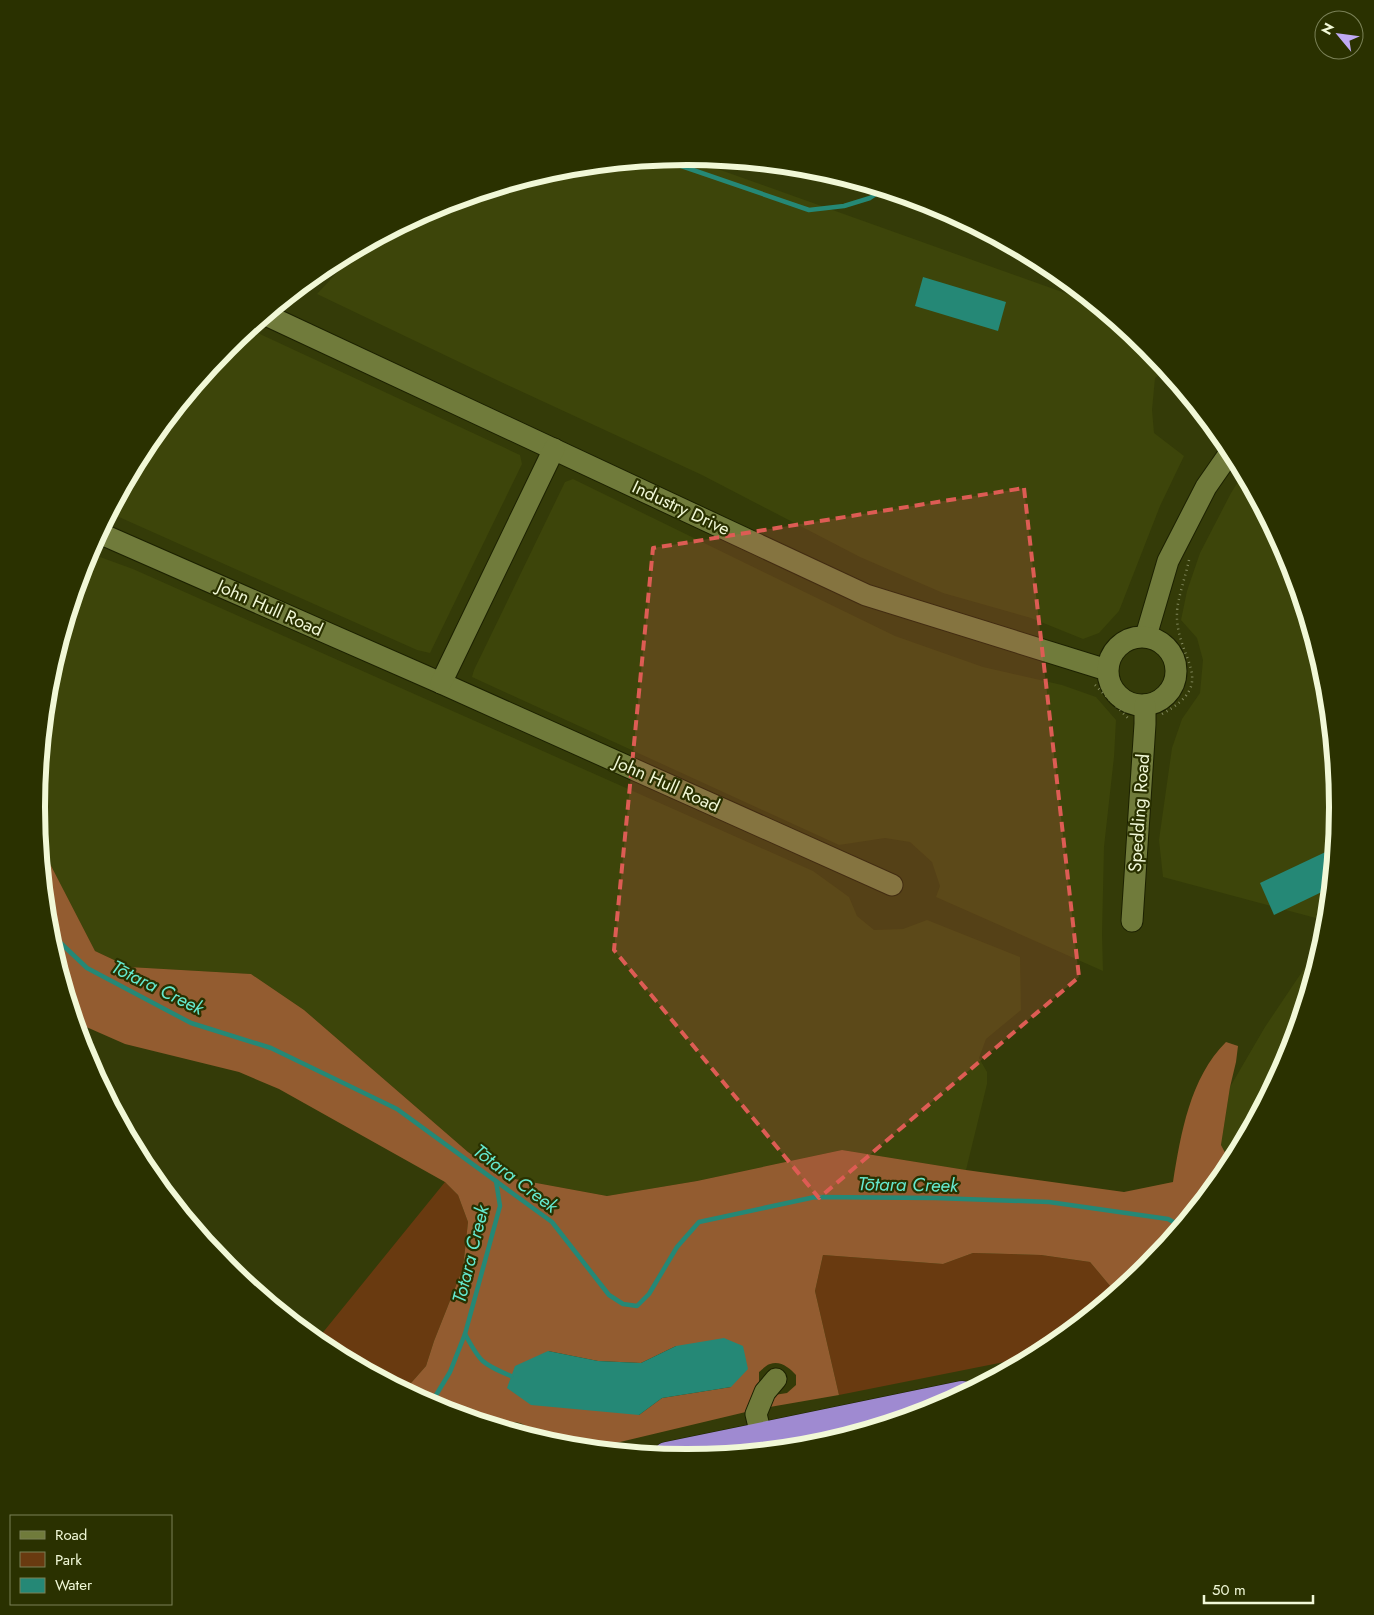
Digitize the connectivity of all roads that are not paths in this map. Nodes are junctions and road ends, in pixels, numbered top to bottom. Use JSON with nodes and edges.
{"nodes":[{"id":1,"x":272,"y":318,"type":"edge"},
{"id":2,"x":554,"y":449,"type":"junction"},
{"id":3,"x":1226,"y":459,"type":"edge"},
{"id":4,"x":106,"y":536,"type":"edge"},
{"id":5,"x":1146,"y":636,"type":"junction"},
{"id":6,"x":1101,"y":677,"type":"junction"},
{"id":7,"x":441,"y":683,"type":"junction"},
{"id":8,"x":1145,"y":714,"type":"junction"},
{"id":9,"x":892,"y":885,"type":"dead end"},
{"id":10,"x":1132,"y":921,"type":"dead end"},
{"id":11,"x":776,"y":1379,"type":"dead end"},
{"id":12,"x":934,"y":1401,"type":"edge"},
{"id":13,"x":761,"y":1435,"type":"junction"},
{"id":14,"x":696,"y":1450,"type":"edge"}],
"edges":[{"from":1,"to":2,"type":"street","name":"Industry Drive"},
{"from":2,"to":6,"type":"street","name":"Industry Drive"},
{"from":2,"to":7,"type":"street"},
{"from":3,"to":5,"type":"street"},
{"from":4,"to":7,"type":"street","name":"John Hull Road"},
{"from":5,"to":6,"type":"street"},
{"from":5,"to":8,"type":"street"},
{"from":6,"to":8,"type":"street"},
{"from":7,"to":9,"type":"street","name":"John Hull Road"},
{"from":8,"to":10,"type":"street","name":"Spedding Road"},
{"from":11,"to":13,"type":"street"},
{"from":12,"to":13,"type":"highway"},
{"from":13,"to":14,"type":"highway"}]}
